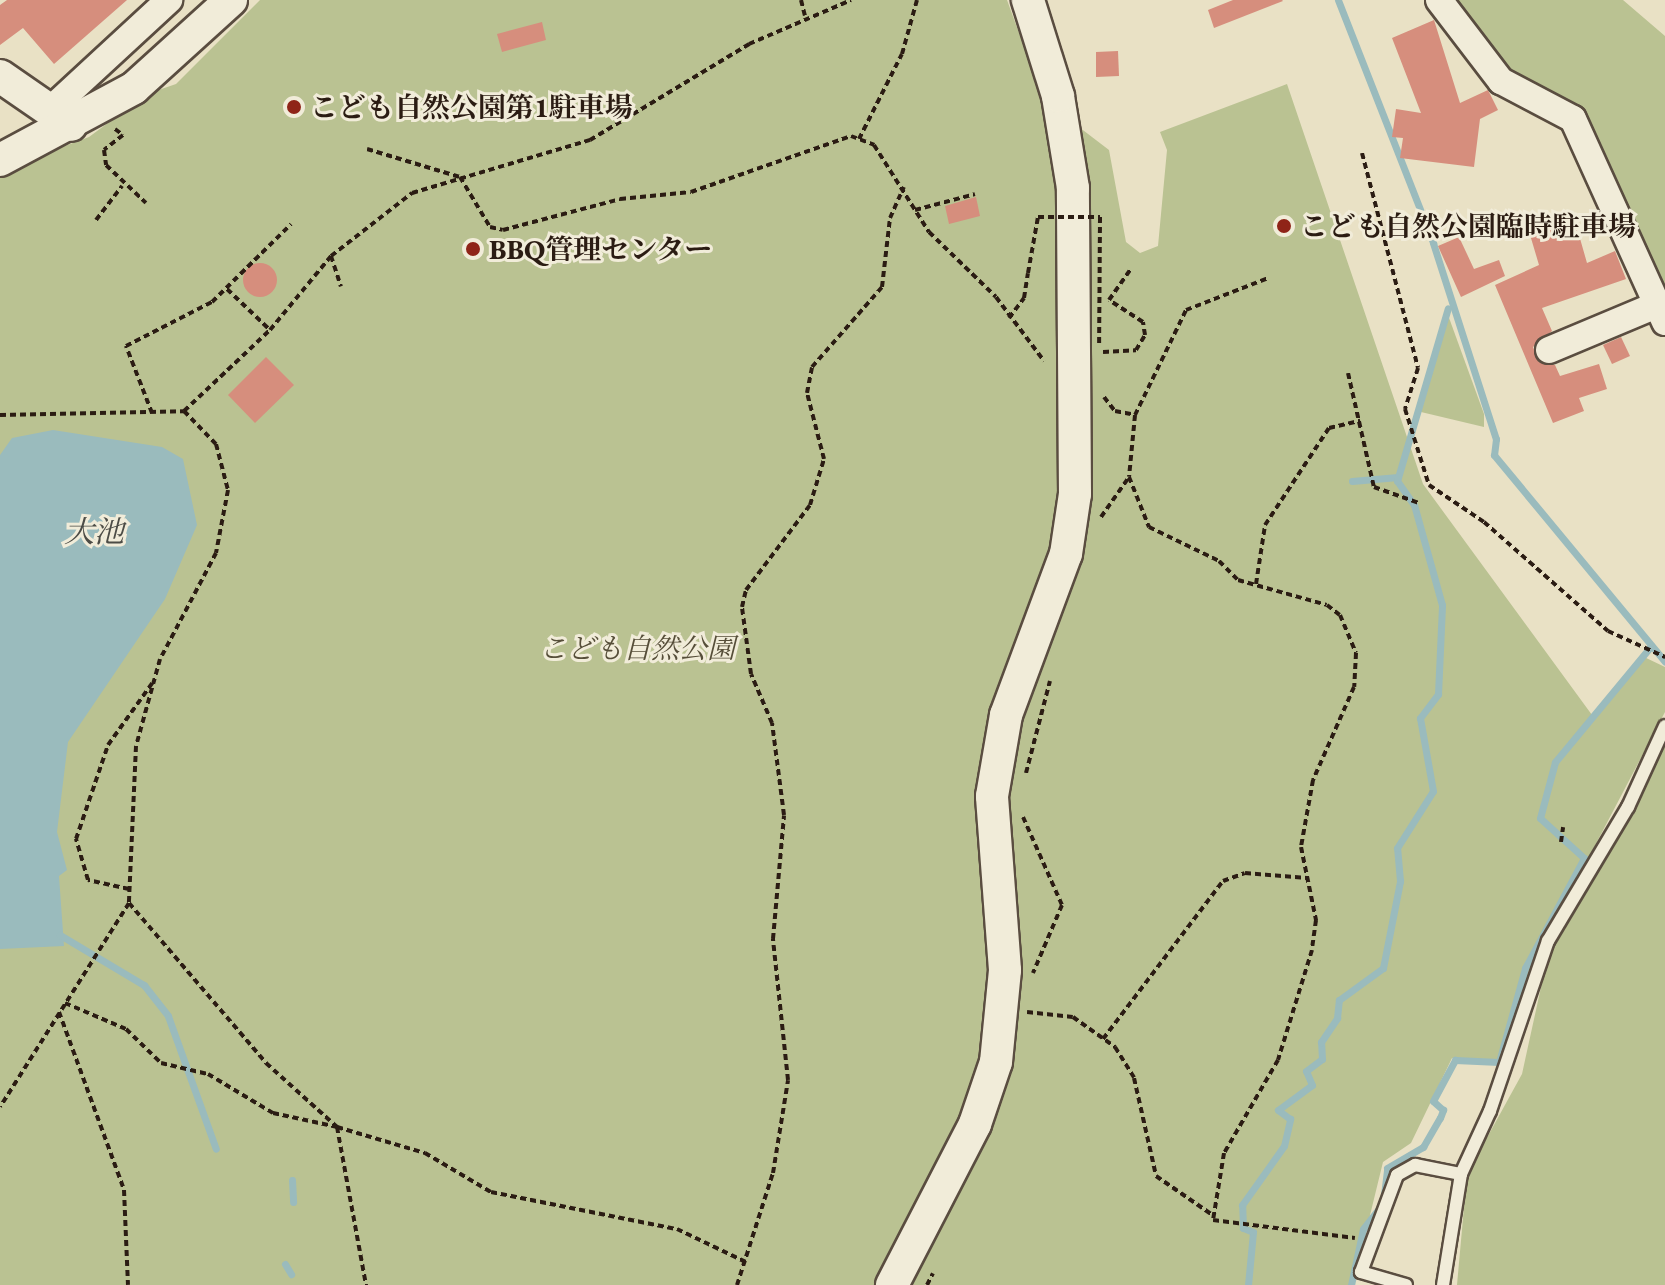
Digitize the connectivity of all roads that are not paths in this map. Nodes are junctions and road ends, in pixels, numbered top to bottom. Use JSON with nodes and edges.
{"nodes":[{"id":1,"x":231,"y":0,"type":"edge"},
{"id":2,"x":1028,"y":0,"type":"edge"},
{"id":3,"x":1439,"y":0,"type":"edge"},
{"id":4,"x":161,"y":2,"type":"edge"},
{"id":5,"x":0,"y":76,"type":"edge"},
{"id":6,"x":72,"y":116,"type":"junction"},
{"id":7,"x":0,"y":160,"type":"edge"},
{"id":8,"x":1662,"y":313,"type":"edge"},
{"id":9,"x":1549,"y":350,"type":"dead end"},
{"id":10,"x":1665,"y":726,"type":"edge"},
{"id":11,"x":1461,"y":1174,"type":"junction"},
{"id":12,"x":892,"y":1285,"type":"edge"},
{"id":13,"x":1406,"y":1285,"type":"edge"},
{"id":14,"x":1443,"y":1285,"type":"edge"}],
"edges":[{"from":1,"to":6,"type":"street"},
{"from":2,"to":12,"type":"street"},
{"from":3,"to":8,"type":"street"},
{"from":4,"to":6,"type":"street"},
{"from":5,"to":6,"type":"street"},
{"from":6,"to":7,"type":"street"},
{"from":8,"to":9,"type":"street"},
{"from":10,"to":11,"type":"lane"},
{"from":11,"to":13,"type":"lane"},
{"from":11,"to":14,"type":"lane"}]}
